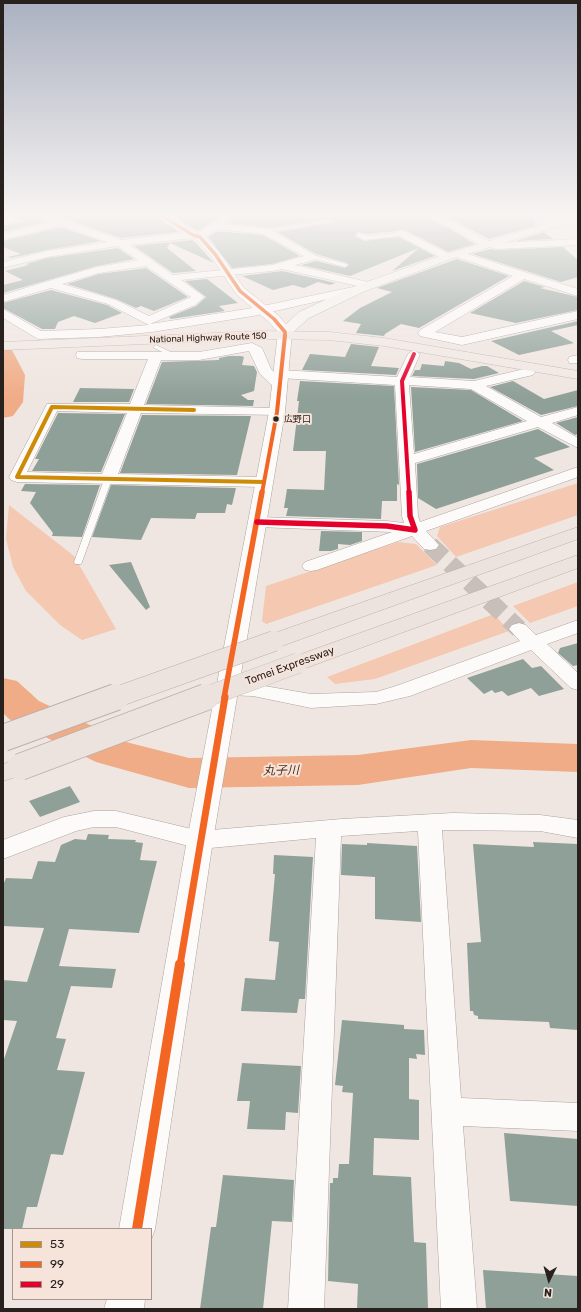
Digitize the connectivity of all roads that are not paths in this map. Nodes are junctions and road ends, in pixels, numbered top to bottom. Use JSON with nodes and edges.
{"nodes":[{"id":1,"x":79,"y":275,"type":"edge"},
{"id":2,"x":167,"y":275,"type":"edge"},
{"id":3,"x":203,"y":275,"type":"edge"},
{"id":4,"x":229,"y":275,"type":"edge"},
{"id":5,"x":318,"y":275,"type":"edge"},
{"id":6,"x":397,"y":275,"type":"edge"},
{"id":7,"x":526,"y":275,"type":"joint"},
{"id":8,"x":171,"y":278,"type":"junction"},
{"id":9,"x":49,"y":284,"type":"junction"},
{"id":10,"x":365,"y":287,"type":"junction"},
{"id":11,"x":578,"y":293,"type":"edge"},
{"id":12,"x":3,"y":299,"type":"edge"},
{"id":13,"x":262,"y":311,"type":"junction"},
{"id":14,"x":3,"y":313,"type":"edge"},
{"id":15,"x":578,"y":315,"type":"edge"},
{"id":16,"x":150,"y":325,"type":"junction"},
{"id":17,"x":285,"y":331,"type":"junction"},
{"id":18,"x":37,"y":339,"type":"junction"},
{"id":19,"x":3,"y":340,"type":"edge"},
{"id":20,"x":3,"y":346,"type":"edge"},
{"id":21,"x":156,"y":351,"type":"junction"},
{"id":22,"x":414,"y":354,"type":"dead end"},
{"id":23,"x":82,"y":355,"type":"dead end"},
{"id":24,"x":577,"y":362,"type":"edge"},
{"id":25,"x":528,"y":372,"type":"dead end"},
{"id":26,"x":578,"y":375,"type":"edge"},
{"id":27,"x":280,"y":380,"type":"junction"},
{"id":28,"x":402,"y":381,"type":"junction"},
{"id":29,"x":474,"y":385,"type":"junction"},
{"id":30,"x":136,"y":409,"type":"junction"},
{"id":31,"x":578,"y":411,"type":"edge"},
{"id":32,"x":277,"y":412,"type":"junction"},
{"id":33,"x":538,"y":422,"type":"junction"},
{"id":34,"x":578,"y":444,"type":"edge"},
{"id":35,"x":406,"y":461,"type":"junction"},
{"id":36,"x":578,"y":472,"type":"edge"},
{"id":37,"x":108,"y":479,"type":"junction"},
{"id":38,"x":264,"y":482,"type":"junction"},
{"id":39,"x":257,"y":522,"type":"junction"},
{"id":40,"x":414,"y":530,"type":"junction"},
{"id":41,"x":578,"y":533,"type":"edge"},
{"id":42,"x":430,"y":545,"type":"tunnel mouth"},
{"id":43,"x":578,"y":561,"type":"edge"},
{"id":44,"x":78,"y":562,"type":"dead end"},
{"id":45,"x":311,"y":566,"type":"dead end"},
{"id":46,"x":578,"y":626,"type":"edge"},
{"id":47,"x":519,"y":629,"type":"tunnel mouth"},
{"id":48,"x":535,"y":643,"type":"junction"},
{"id":49,"x":578,"y":684,"type":"edge"},
{"id":50,"x":224,"y":699,"type":"junction"},
{"id":51,"x":3,"y":738,"type":"edge"},
{"id":52,"x":11,"y":770,"type":"edge"},
{"id":53,"x":429,"y":822,"type":"junction"},
{"id":54,"x":203,"y":827,"type":"junction"},
{"id":55,"x":328,"y":828,"type":"junction"},
{"id":56,"x":578,"y":829,"type":"edge"},
{"id":57,"x":5,"y":846,"type":"edge"},
{"id":58,"x":448,"y":1111,"type":"junction"},
{"id":59,"x":578,"y":1117,"type":"edge"},
{"id":60,"x":137,"y":1228,"type":"edge"},
{"id":61,"x":306,"y":1309,"type":"edge"},
{"id":62,"x":460,"y":1309,"type":"edge"}],
"edges":[{"from":1,"to":9,"type":"street"},
{"from":2,"to":8,"type":"street"},
{"from":3,"to":8,"type":"street"},
{"from":4,"to":13,"type":"street"},
{"from":5,"to":10,"type":"street"},
{"from":6,"to":10,"type":"main road"},
{"from":7,"to":11,"type":"street"},
{"from":7,"to":15,"type":"street"},
{"from":8,"to":16,"type":"street"},
{"from":9,"to":12,"type":"street"},
{"from":9,"to":16,"type":"street"},
{"from":10,"to":13,"type":"street"},
{"from":10,"to":17,"type":"main road"},
{"from":13,"to":16,"type":"street"},
{"from":13,"to":17,"type":"street"},
{"from":14,"to":18,"type":"street"},
{"from":16,"to":18,"type":"street"},
{"from":17,"to":18,"type":"highway","name":"National Highway Route 150"},
{"from":17,"to":24,"type":"highway","name":"National Highway Route 150"},
{"from":17,"to":26,"type":"highway","name":"National Highway Route 150"},
{"from":17,"to":27,"type":"street"},
{"from":18,"to":19,"type":"highway","name":"National Highway Route 150"},
{"from":18,"to":20,"type":"highway","name":"National Highway Route 150"},
{"from":21,"to":23,"type":"street"},
{"from":21,"to":27,"type":"street"},
{"from":21,"to":30,"type":"street"},
{"from":22,"to":28,"type":"street"},
{"from":25,"to":29,"type":"street"},
{"from":27,"to":28,"type":"street"},
{"from":27,"to":32,"type":"street"},
{"from":28,"to":29,"type":"street"},
{"from":28,"to":35,"type":"street"},
{"from":29,"to":33,"type":"street"},
{"from":30,"to":32,"type":"street"},
{"from":30,"to":37,"type":"street"},
{"from":30,"to":37,"type":"street"},
{"from":31,"to":33,"type":"street"},
{"from":32,"to":38,"type":"street"},
{"from":33,"to":34,"type":"street"},
{"from":33,"to":35,"type":"street"},
{"from":35,"to":40,"type":"street"},
{"from":36,"to":40,"type":"street"},
{"from":37,"to":38,"type":"street"},
{"from":37,"to":44,"type":"lane"},
{"from":38,"to":39,"type":"street"},
{"from":39,"to":40,"type":"street"},
{"from":39,"to":50,"type":"street"},
{"from":40,"to":42,"type":"street"},
{"from":40,"to":45,"type":"street"},
{"from":41,"to":51,"type":"highway","bridge":true},
{"from":43,"to":52,"type":"highway","name":"Tomei Expressway","bridge":true},
{"from":46,"to":48,"type":"street"},
{"from":47,"to":48,"type":"street"},
{"from":48,"to":49,"type":"street"},
{"from":48,"to":50,"type":"street"},
{"from":50,"to":54,"type":"street"},
{"from":53,"to":55,"type":"street"},
{"from":53,"to":56,"type":"street"},
{"from":53,"to":58,"type":"street"},
{"from":54,"to":55,"type":"street"},
{"from":54,"to":57,"type":"street"},
{"from":54,"to":60,"type":"street"},
{"from":55,"to":61,"type":"street"},
{"from":58,"to":59,"type":"street"},
{"from":58,"to":62,"type":"street"}]}
